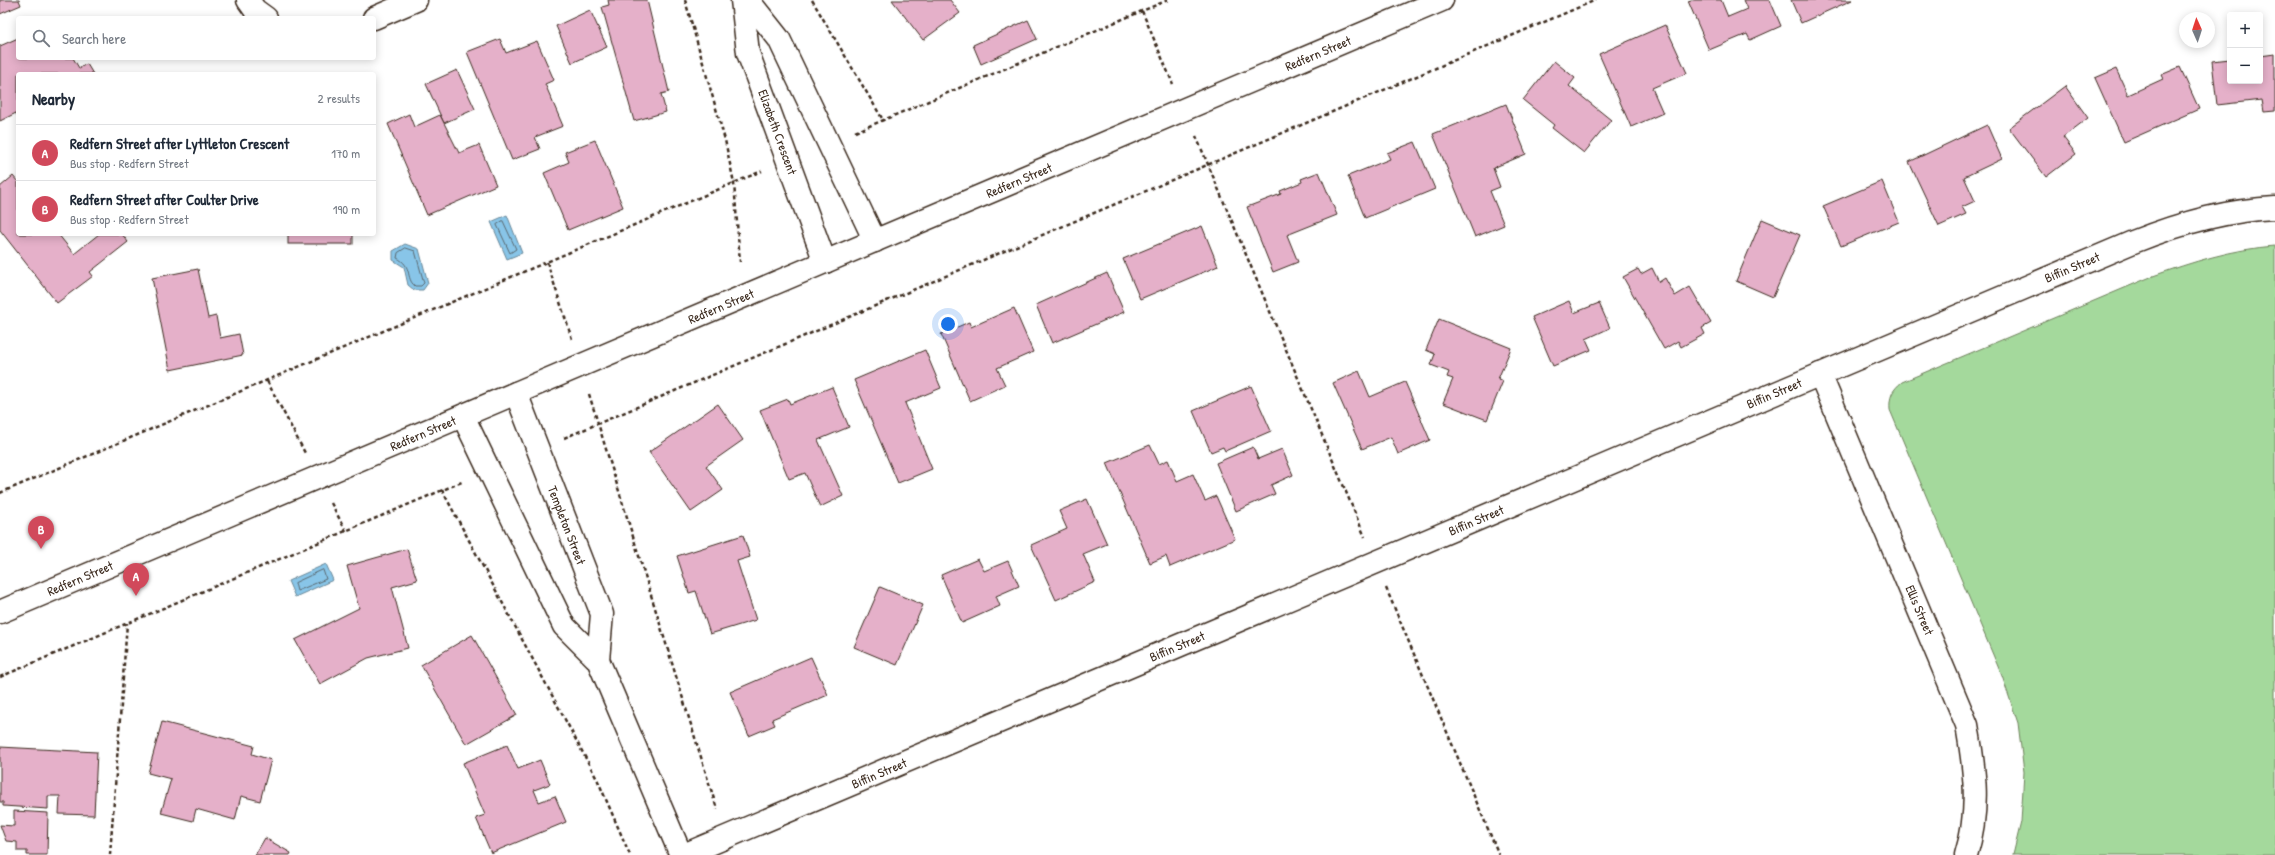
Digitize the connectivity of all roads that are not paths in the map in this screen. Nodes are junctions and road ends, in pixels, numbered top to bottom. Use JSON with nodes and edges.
{"nodes":[{"id":1,"x":248,"y":0,"type":"edge"},
{"id":2,"x":416,"y":0,"type":"edge"},
{"id":3,"x":742,"y":0,"type":"edge"},
{"id":4,"x":748,"y":0,"type":"edge"},
{"id":5,"x":1442,"y":0,"type":"edge"},
{"id":6,"x":263,"y":16,"type":"edge"},
{"id":7,"x":376,"y":17,"type":"edge"},
{"id":8,"x":2275,"y":208,"type":"edge"},
{"id":9,"x":874,"y":241,"type":"junction"},
{"id":10,"x":826,"y":262,"type":"junction"},
{"id":11,"x":1820,"y":374,"type":"junction"},
{"id":12,"x":516,"y":393,"type":"junction"},
{"id":13,"x":463,"y":416,"type":"junction"},
{"id":14,"x":0,"y":612,"type":"edge"},
{"id":15,"x":598,"y":660,"type":"junction"},
{"id":16,"x":682,"y":855,"type":"edge"},
{"id":17,"x":1966,"y":855,"type":"edge"}],
"edges":[{"from":1,"to":6,"type":"street"},
{"from":2,"to":7,"type":"street"},
{"from":3,"to":10,"type":"street","name":"Elizabeth Crescent"},
{"from":4,"to":9,"type":"street"},
{"from":5,"to":9,"type":"street","name":"Redfern Street"},
{"from":8,"to":11,"type":"street","name":"Biffin Street"},
{"from":9,"to":10,"type":"street","name":"Redfern Street"},
{"from":10,"to":12,"type":"street","name":"Redfern Street"},
{"from":11,"to":16,"type":"street","name":"Biffin Street"},
{"from":11,"to":17,"type":"street","name":"Ellis Street"},
{"from":12,"to":13,"type":"street","name":"Redfern Street"},
{"from":12,"to":15,"type":"street","name":"Templeton Street"},
{"from":13,"to":14,"type":"street","name":"Redfern Street"},
{"from":13,"to":15,"type":"street","name":"Templeton Street"},
{"from":15,"to":16,"type":"street","name":"Templeton Street"}]}
